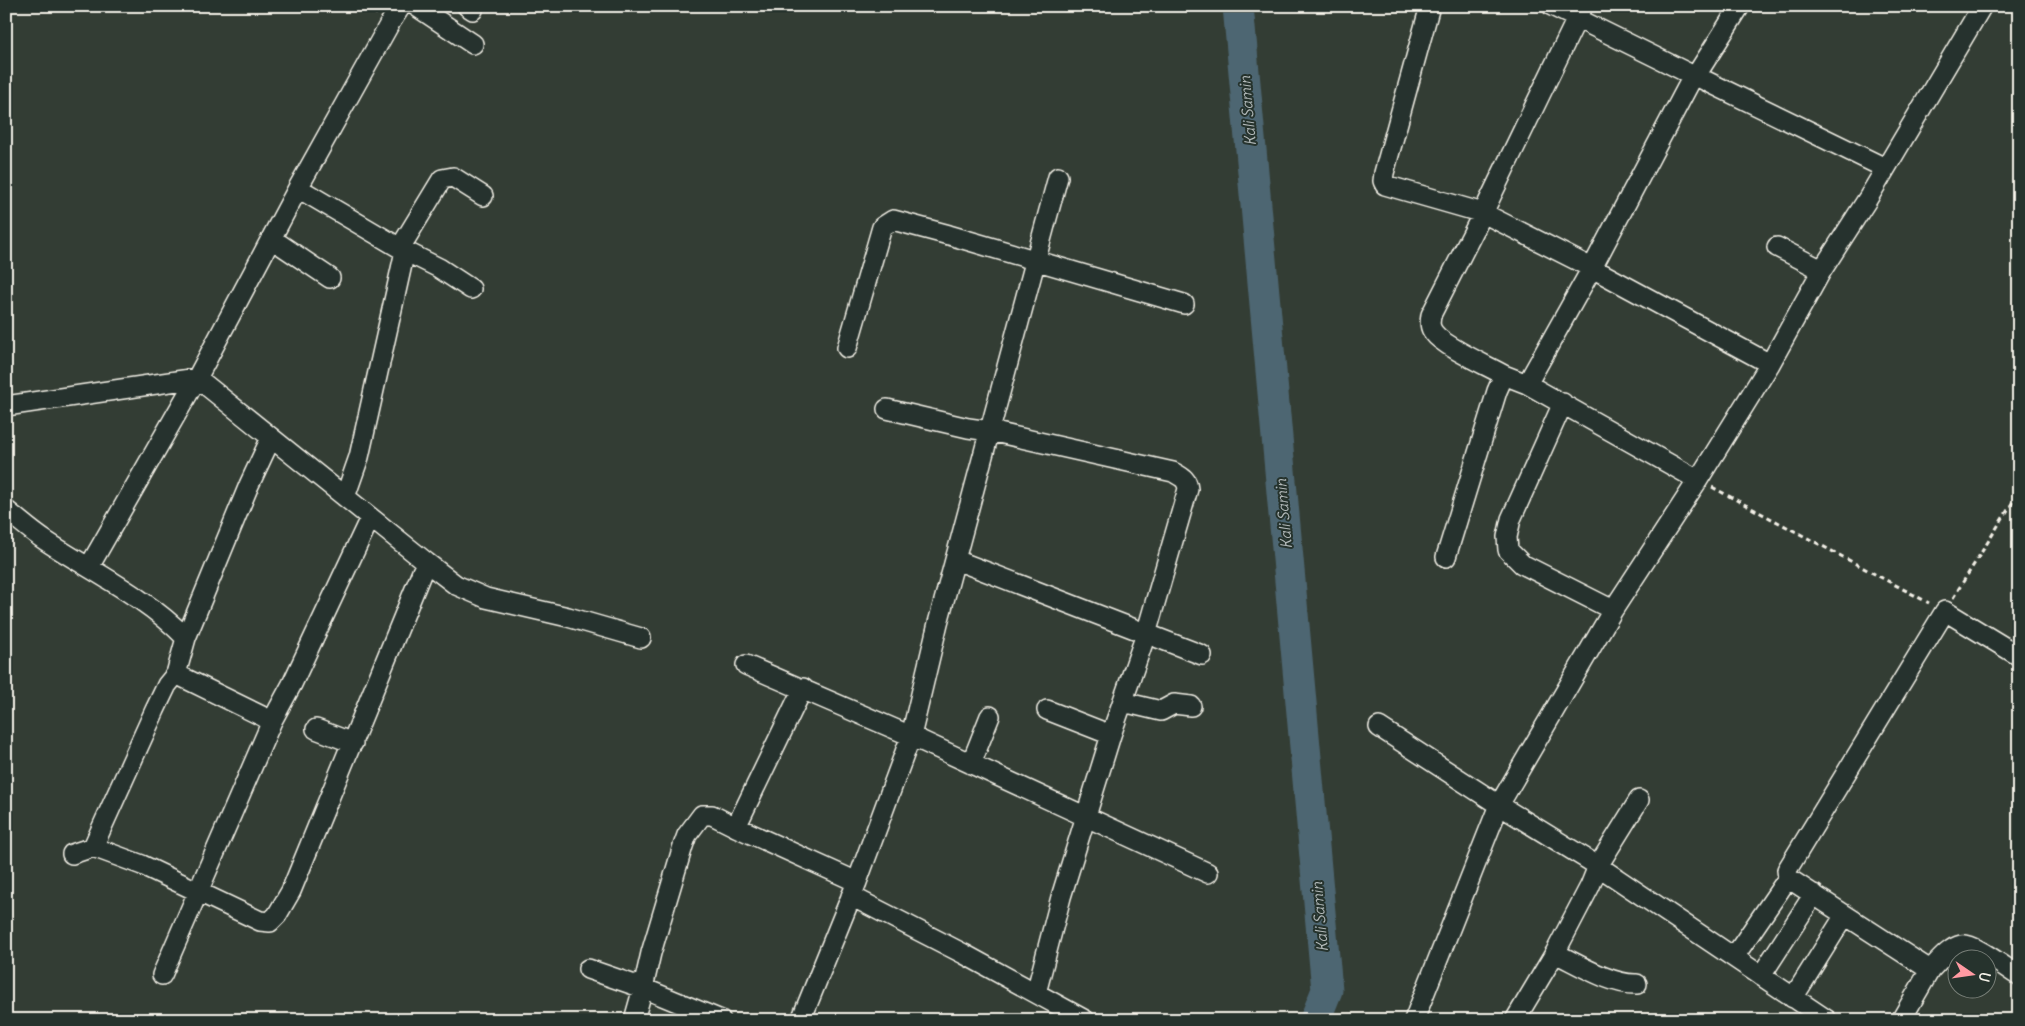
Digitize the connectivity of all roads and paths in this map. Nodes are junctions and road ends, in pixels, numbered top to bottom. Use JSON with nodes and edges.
{"nodes":[{"id":1,"x":401,"y":6,"type":"edge"},
{"id":2,"x":416,"y":6,"type":"edge"},
{"id":3,"x":1430,"y":6,"type":"edge"},
{"id":4,"x":1552,"y":6,"type":"edge"},
{"id":5,"x":1740,"y":6,"type":"edge"},
{"id":6,"x":1982,"y":6,"type":"edge"},
{"id":7,"x":1580,"y":12,"type":"edge"},
{"id":8,"x":473,"y":44,"type":"dead end"},
{"id":9,"x":1695,"y":76,"type":"junction"},
{"id":10,"x":1885,"y":168,"type":"junction"},
{"id":11,"x":1058,"y":177,"type":"dead end"},
{"id":12,"x":298,"y":188,"type":"junction"},
{"id":13,"x":483,"y":196,"type":"dead end"},
{"id":14,"x":1483,"y":213,"type":"junction"},
{"id":15,"x":272,"y":238,"type":"junction"},
{"id":16,"x":1777,"y":247,"type":"dead end"},
{"id":17,"x":403,"y":250,"type":"junction"},
{"id":18,"x":1035,"y":260,"type":"junction"},
{"id":19,"x":1592,"y":268,"type":"junction"},
{"id":20,"x":1822,"y":270,"type":"junction"},
{"id":21,"x":330,"y":278,"type":"dead end"},
{"id":22,"x":471,"y":289,"type":"dead end"},
{"id":23,"x":1184,"y":304,"type":"dead end"},
{"id":24,"x":847,"y":348,"type":"dead end"},
{"id":25,"x":1770,"y":364,"type":"junction"},
{"id":26,"x":1504,"y":375,"type":"junction"},
{"id":27,"x":197,"y":378,"type":"junction"},
{"id":28,"x":1527,"y":384,"type":"junction"},
{"id":29,"x":1562,"y":403,"type":"junction"},
{"id":30,"x":6,"y":406,"type":"edge"},
{"id":31,"x":887,"y":409,"type":"dead end"},
{"id":32,"x":990,"y":431,"type":"junction"},
{"id":33,"x":271,"y":438,"type":"junction"},
{"id":34,"x":1698,"y":480,"type":"junction"},
{"id":35,"x":2019,"y":492,"type":"edge"},
{"id":36,"x":344,"y":496,"type":"junction"},
{"id":37,"x":6,"y":510,"type":"edge"},
{"id":38,"x":370,"y":518,"type":"junction"},
{"id":39,"x":1446,"y":557,"type":"dead end"},
{"id":40,"x":956,"y":560,"type":"junction"},
{"id":41,"x":426,"y":562,"type":"junction"},
{"id":42,"x":89,"y":567,"type":"junction"},
{"id":43,"x":1613,"y":610,"type":"junction"},
{"id":44,"x":1945,"y":611,"type":"junction"},
{"id":45,"x":1146,"y":634,"type":"junction"},
{"id":46,"x":186,"y":638,"type":"junction"},
{"id":47,"x":641,"y":638,"type":"dead end"},
{"id":48,"x":1202,"y":655,"type":"dead end"},
{"id":49,"x":2019,"y":656,"type":"edge"},
{"id":50,"x":746,"y":664,"type":"dead end"},
{"id":51,"x":176,"y":674,"type":"junction"},
{"id":52,"x":803,"y":688,"type":"junction"},
{"id":53,"x":1123,"y":702,"type":"junction"},
{"id":54,"x":1191,"y":706,"type":"dead end"},
{"id":55,"x":1047,"y":710,"type":"dead end"},
{"id":56,"x":990,"y":716,"type":"dead end"},
{"id":57,"x":272,"y":721,"type":"junction"},
{"id":58,"x":1379,"y":727,"type":"dead end"},
{"id":59,"x":316,"y":729,"type":"dead end"},
{"id":60,"x":1111,"y":735,"type":"junction"},
{"id":61,"x":912,"y":736,"type":"junction"},
{"id":62,"x":352,"y":743,"type":"junction"},
{"id":63,"x":971,"y":764,"type":"junction"},
{"id":64,"x":1639,"y":800,"type":"dead end"},
{"id":65,"x":1499,"y":805,"type":"junction"},
{"id":66,"x":1086,"y":815,"type":"junction"},
{"id":67,"x":736,"y":827,"type":"junction"},
{"id":68,"x":93,"y":847,"type":"junction"},
{"id":69,"x":72,"y":854,"type":"dead end"},
{"id":70,"x":1598,"y":866,"type":"junction"},
{"id":71,"x":1208,"y":873,"type":"dead end"},
{"id":72,"x":1788,"y":878,"type":"junction"},
{"id":73,"x":854,"y":889,"type":"junction"},
{"id":74,"x":197,"y":892,"type":"junction"},
{"id":75,"x":1814,"y":894,"type":"junction"},
{"id":76,"x":1845,"y":915,"type":"junction"},
{"id":77,"x":1555,"y":953,"type":"junction"},
{"id":78,"x":1734,"y":957,"type":"junction"},
{"id":79,"x":588,"y":969,"type":"dead end"},
{"id":80,"x":1930,"y":970,"type":"junction"},
{"id":81,"x":162,"y":975,"type":"dead end"},
{"id":82,"x":1761,"y":976,"type":"junction"},
{"id":83,"x":2019,"y":976,"type":"edge"},
{"id":84,"x":1637,"y":984,"type":"dead end"},
{"id":85,"x":644,"y":988,"type":"junction"},
{"id":86,"x":1036,"y":993,"type":"junction"},
{"id":87,"x":1796,"y":1007,"type":"edge"},
{"id":88,"x":634,"y":1020,"type":"edge"},
{"id":89,"x":721,"y":1020,"type":"edge"},
{"id":90,"x":801,"y":1020,"type":"edge"},
{"id":91,"x":1085,"y":1020,"type":"edge"},
{"id":92,"x":1414,"y":1020,"type":"edge"},
{"id":93,"x":1515,"y":1020,"type":"edge"},
{"id":94,"x":1827,"y":1020,"type":"edge"},
{"id":95,"x":1901,"y":1020,"type":"edge"}],
"edges":[{"from":1,"to":12,"type":"street"},
{"from":2,"to":8,"type":"street"},
{"from":3,"to":14,"type":"street"},
{"from":4,"to":7,"type":"street"},
{"from":5,"to":9,"type":"street"},
{"from":6,"to":10,"type":"street"},
{"from":7,"to":9,"type":"street"},
{"from":7,"to":14,"type":"street"},
{"from":9,"to":10,"type":"street"},
{"from":9,"to":19,"type":"street"},
{"from":10,"to":20,"type":"street"},
{"from":11,"to":18,"type":"street"},
{"from":12,"to":15,"type":"street"},
{"from":12,"to":17,"type":"street"},
{"from":13,"to":17,"type":"street"},
{"from":14,"to":19,"type":"street"},
{"from":14,"to":26,"type":"street"},
{"from":15,"to":21,"type":"street"},
{"from":15,"to":27,"type":"street"},
{"from":16,"to":20,"type":"street"},
{"from":17,"to":22,"type":"street"},
{"from":17,"to":36,"type":"street"},
{"from":18,"to":23,"type":"street"},
{"from":18,"to":24,"type":"street"},
{"from":18,"to":32,"type":"street"},
{"from":19,"to":25,"type":"street"},
{"from":19,"to":28,"type":"street"},
{"from":20,"to":25,"type":"street"},
{"from":25,"to":34,"type":"street"},
{"from":26,"to":28,"type":"street"},
{"from":26,"to":39,"type":"street"},
{"from":27,"to":30,"type":"street"},
{"from":27,"to":33,"type":"street"},
{"from":27,"to":42,"type":"street"},
{"from":28,"to":29,"type":"street"},
{"from":29,"to":34,"type":"street"},
{"from":29,"to":43,"type":"street"},
{"from":31,"to":32,"type":"street"},
{"from":32,"to":40,"type":"street"},
{"from":32,"to":45,"type":"street"},
{"from":33,"to":36,"type":"street"},
{"from":33,"to":46,"type":"street"},
{"from":34,"to":43,"type":"street"},
{"from":34,"to":44,"type":"path"},
{"from":35,"to":44,"type":"path"},
{"from":36,"to":38,"type":"street"},
{"from":37,"to":42,"type":"street"},
{"from":38,"to":41,"type":"street"},
{"from":38,"to":57,"type":"street"},
{"from":40,"to":45,"type":"street"},
{"from":40,"to":61,"type":"street"},
{"from":41,"to":47,"type":"street"},
{"from":41,"to":62,"type":"street"},
{"from":42,"to":46,"type":"street"},
{"from":43,"to":65,"type":"street"},
{"from":44,"to":49,"type":"street"},
{"from":44,"to":72,"type":"street"},
{"from":45,"to":48,"type":"street"},
{"from":45,"to":53,"type":"street"},
{"from":46,"to":51,"type":"street"},
{"from":50,"to":52,"type":"street"},
{"from":51,"to":57,"type":"street"},
{"from":51,"to":68,"type":"street"},
{"from":52,"to":61,"type":"street"},
{"from":52,"to":67,"type":"street"},
{"from":53,"to":54,"type":"street"},
{"from":53,"to":60,"type":"street"},
{"from":55,"to":60,"type":"street"},
{"from":56,"to":63,"type":"street"},
{"from":57,"to":74,"type":"street"},
{"from":58,"to":65,"type":"street"},
{"from":59,"to":62,"type":"street"},
{"from":60,"to":66,"type":"street"},
{"from":61,"to":63,"type":"street"},
{"from":61,"to":73,"type":"street"},
{"from":62,"to":74,"type":"street"},
{"from":63,"to":66,"type":"street"},
{"from":64,"to":70,"type":"street"},
{"from":65,"to":70,"type":"street"},
{"from":65,"to":92,"type":"street"},
{"from":66,"to":71,"type":"street"},
{"from":66,"to":86,"type":"street"},
{"from":67,"to":73,"type":"street"},
{"from":67,"to":85,"type":"street"},
{"from":68,"to":69,"type":"street"},
{"from":68,"to":74,"type":"street"},
{"from":70,"to":77,"type":"street"},
{"from":70,"to":78,"type":"street"},
{"from":72,"to":75,"type":"street"},
{"from":72,"to":78,"type":"street"},
{"from":73,"to":86,"type":"street"},
{"from":73,"to":90,"type":"street"},
{"from":74,"to":81,"type":"street"},
{"from":75,"to":76,"type":"street"},
{"from":75,"to":82,"type":"street"},
{"from":76,"to":80,"type":"street"},
{"from":76,"to":87,"type":"street"},
{"from":77,"to":84,"type":"street"},
{"from":77,"to":93,"type":"street"},
{"from":78,"to":82,"type":"street"},
{"from":79,"to":85,"type":"street"},
{"from":80,"to":83,"type":"street"},
{"from":80,"to":95,"type":"street"},
{"from":82,"to":87,"type":"street"},
{"from":85,"to":88,"type":"street"},
{"from":85,"to":89,"type":"street"},
{"from":86,"to":91,"type":"street"},
{"from":87,"to":94,"type":"street"}]}
